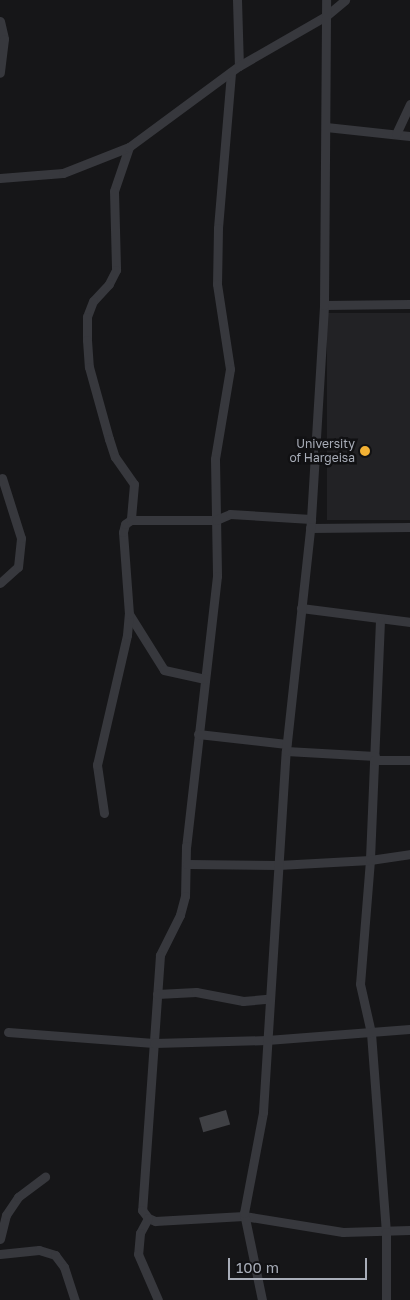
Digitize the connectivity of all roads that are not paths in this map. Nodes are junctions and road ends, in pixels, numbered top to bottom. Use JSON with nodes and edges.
{"nodes":[{"id":1,"x":236,"y":0,"type":"edge"},
{"id":2,"x":326,"y":0,"type":"edge"},
{"id":3,"x":345,"y":0,"type":"edge"},
{"id":4,"x":326,"y":16,"type":"junction"},
{"id":5,"x":0,"y":21,"type":"edge"},
{"id":6,"x":239,"y":66,"type":"junction"},
{"id":7,"x":0,"y":72,"type":"edge"},
{"id":8,"x":231,"y":72,"type":"junction"},
{"id":9,"x":410,"y":104,"type":"edge"},
{"id":10,"x":326,"y":127,"type":"junction"},
{"id":11,"x":396,"y":134,"type":"junction"},
{"id":12,"x":410,"y":136,"type":"edge"},
{"id":13,"x":129,"y":148,"type":"junction"},
{"id":14,"x":0,"y":178,"type":"edge"},
{"id":15,"x":410,"y":304,"type":"edge"},
{"id":16,"x":324,"y":306,"type":"junction"},
{"id":17,"x":2,"y":478,"type":"dead end"},
{"id":18,"x":131,"y":520,"type":"junction"},
{"id":19,"x":216,"y":520,"type":"junction"},
{"id":20,"x":310,"y":523,"type":"junction"},
{"id":21,"x":410,"y":527,"type":"edge"},
{"id":22,"x":0,"y":583,"type":"edge"},
{"id":23,"x":301,"y":608,"type":"junction"},
{"id":24,"x":129,"y":614,"type":"junction"},
{"id":25,"x":380,"y":620,"type":"junction"},
{"id":26,"x":410,"y":622,"type":"edge"},
{"id":27,"x":205,"y":679,"type":"junction"},
{"id":28,"x":198,"y":734,"type":"junction"},
{"id":29,"x":286,"y":748,"type":"junction"},
{"id":30,"x":374,"y":758,"type":"junction"},
{"id":31,"x":410,"y":760,"type":"edge"},
{"id":32,"x":104,"y":813,"type":"dead end"},
{"id":33,"x":410,"y":854,"type":"edge"},
{"id":34,"x":370,"y":860,"type":"junction"},
{"id":35,"x":187,"y":864,"type":"junction"},
{"id":36,"x":278,"y":865,"type":"junction"},
{"id":37,"x":157,"y":994,"type":"junction"},
{"id":38,"x":268,"y":999,"type":"junction"},
{"id":39,"x":410,"y":1029,"type":"edge"},
{"id":40,"x":8,"y":1032,"type":"dead end"},
{"id":41,"x":371,"y":1033,"type":"junction"},
{"id":42,"x":267,"y":1040,"type":"junction"},
{"id":43,"x":154,"y":1043,"type":"junction"},
{"id":44,"x":45,"y":1177,"type":"dead end"},
{"id":45,"x":244,"y":1216,"type":"junction"},
{"id":46,"x":148,"y":1218,"type":"junction"},
{"id":47,"x":410,"y":1230,"type":"edge"},
{"id":48,"x":386,"y":1232,"type":"junction"},
{"id":49,"x":0,"y":1239,"type":"edge"},
{"id":50,"x":0,"y":1254,"type":"edge"},
{"id":51,"x":75,"y":1300,"type":"edge"},
{"id":52,"x":158,"y":1300,"type":"edge"},
{"id":53,"x":262,"y":1300,"type":"edge"},
{"id":54,"x":386,"y":1300,"type":"edge"}],
"edges":[{"from":1,"to":6,"type":"street"},
{"from":2,"to":4,"type":"street"},
{"from":3,"to":4,"type":"street"},
{"from":4,"to":6,"type":"street"},
{"from":4,"to":10,"type":"street"},
{"from":5,"to":7,"type":"street"},
{"from":6,"to":8,"type":"street"},
{"from":8,"to":13,"type":"street"},
{"from":8,"to":19,"type":"street"},
{"from":9,"to":11,"type":"street"},
{"from":10,"to":11,"type":"street"},
{"from":10,"to":16,"type":"street"},
{"from":11,"to":12,"type":"street"},
{"from":13,"to":14,"type":"street"},
{"from":13,"to":18,"type":"street"},
{"from":15,"to":16,"type":"street"},
{"from":16,"to":20,"type":"street"},
{"from":17,"to":22,"type":"street"},
{"from":18,"to":19,"type":"street"},
{"from":18,"to":24,"type":"street"},
{"from":19,"to":20,"type":"street"},
{"from":19,"to":27,"type":"street"},
{"from":20,"to":21,"type":"street"},
{"from":20,"to":23,"type":"street"},
{"from":23,"to":25,"type":"street"},
{"from":23,"to":29,"type":"street"},
{"from":24,"to":27,"type":"street"},
{"from":24,"to":32,"type":"street"},
{"from":25,"to":26,"type":"street"},
{"from":25,"to":30,"type":"street"},
{"from":27,"to":28,"type":"street"},
{"from":28,"to":29,"type":"street"},
{"from":28,"to":35,"type":"street"},
{"from":29,"to":30,"type":"street"},
{"from":29,"to":36,"type":"street"},
{"from":30,"to":31,"type":"street"},
{"from":30,"to":34,"type":"street"},
{"from":33,"to":34,"type":"street"},
{"from":34,"to":36,"type":"street"},
{"from":34,"to":41,"type":"street"},
{"from":35,"to":36,"type":"street"},
{"from":35,"to":37,"type":"street"},
{"from":36,"to":38,"type":"street"},
{"from":37,"to":38,"type":"street"},
{"from":37,"to":43,"type":"street"},
{"from":38,"to":42,"type":"street"},
{"from":39,"to":41,"type":"street"},
{"from":40,"to":43,"type":"street"},
{"from":41,"to":42,"type":"street"},
{"from":41,"to":48,"type":"street"},
{"from":42,"to":43,"type":"street"},
{"from":42,"to":45,"type":"street"},
{"from":43,"to":46,"type":"street"},
{"from":44,"to":49,"type":"street"},
{"from":45,"to":46,"type":"street"},
{"from":45,"to":48,"type":"street"},
{"from":45,"to":53,"type":"street"},
{"from":46,"to":52,"type":"street"},
{"from":47,"to":48,"type":"street"},
{"from":48,"to":54,"type":"street"},
{"from":50,"to":51,"type":"street"}]}
